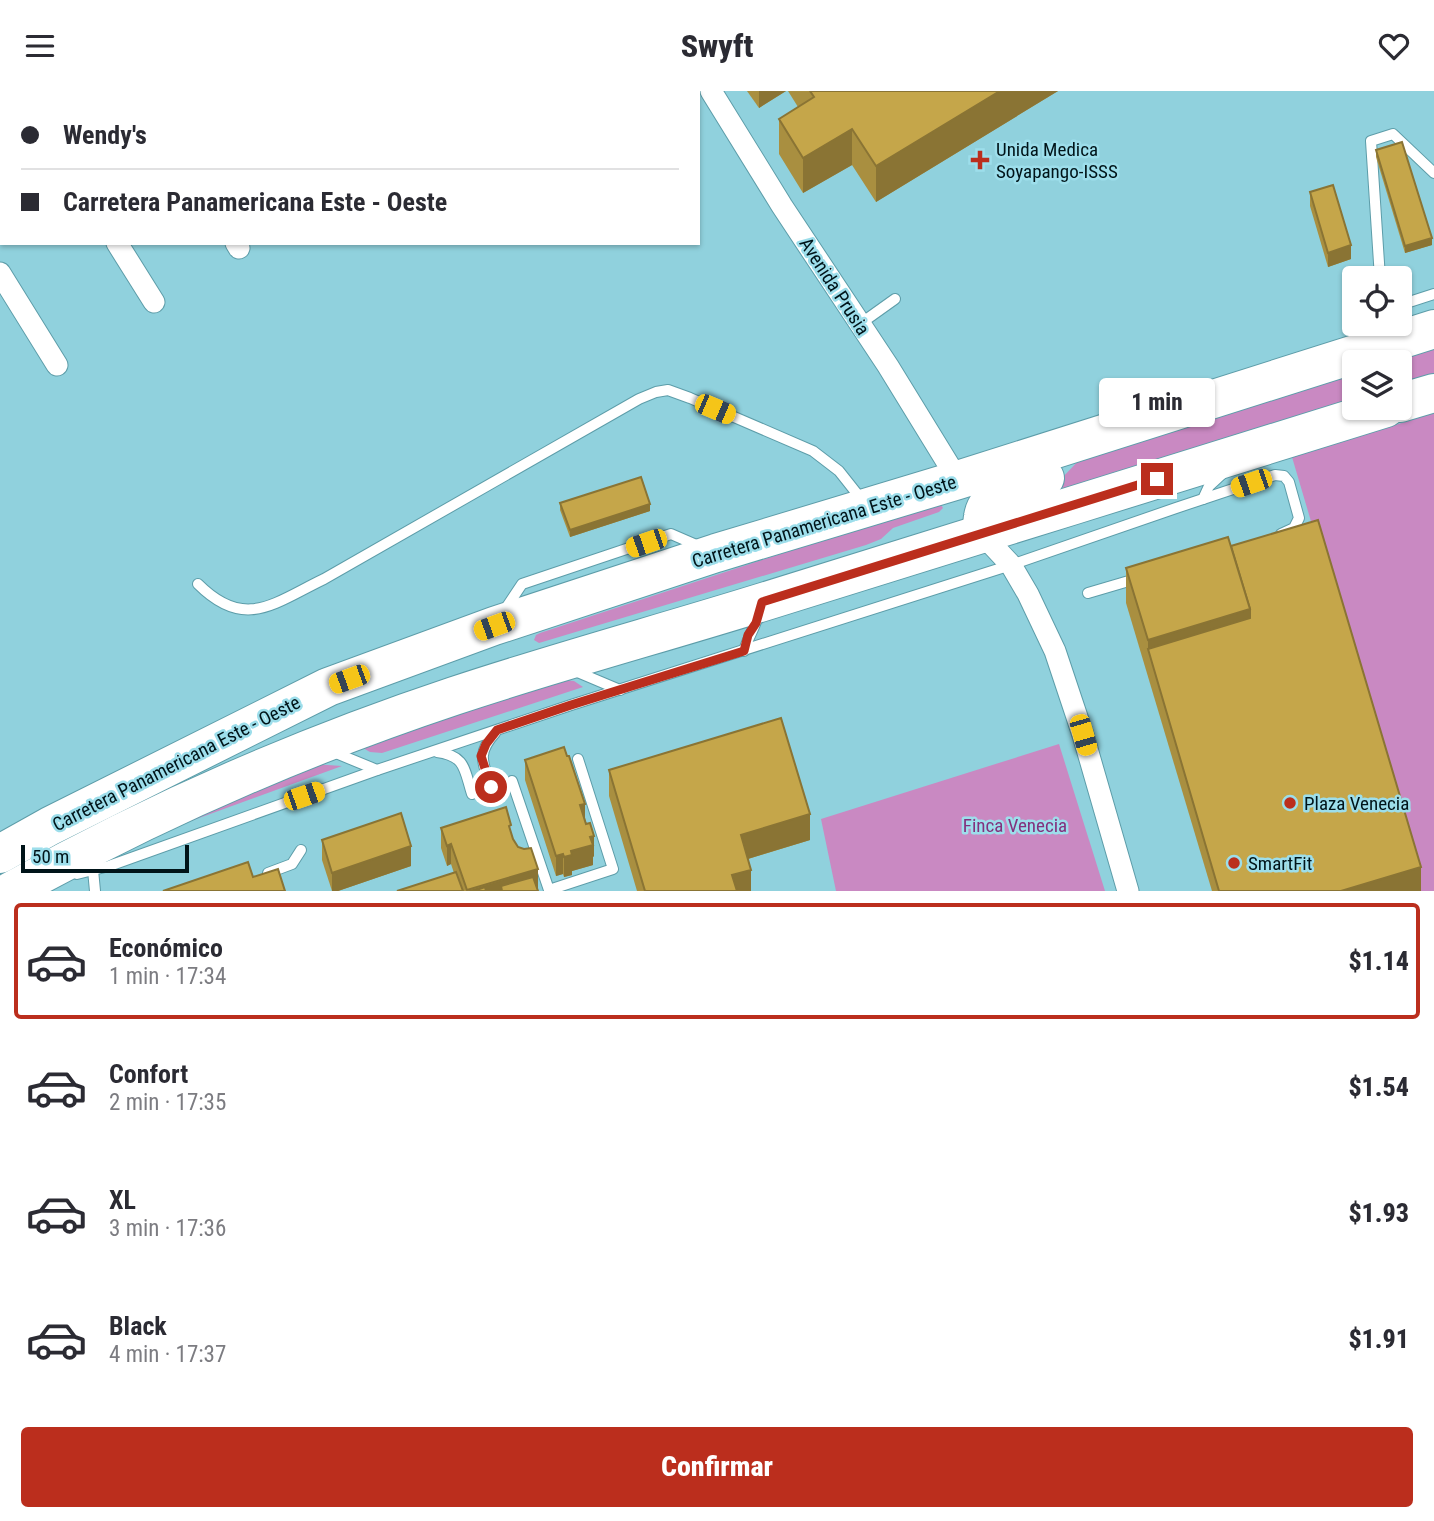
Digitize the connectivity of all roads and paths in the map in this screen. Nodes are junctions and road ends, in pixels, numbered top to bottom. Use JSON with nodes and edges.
{"nodes":[{"id":1,"x":711,"y":91,"type":"edge"},
{"id":2,"x":1434,"y":173,"type":"edge"},
{"id":3,"x":118,"y":245,"type":"edge"},
{"id":4,"x":1379,"y":266,"type":"edge"},
{"id":5,"x":0,"y":273,"type":"edge"},
{"id":6,"x":1434,"y":294,"type":"edge"},
{"id":7,"x":895,"y":299,"type":"dead end"},
{"id":8,"x":1412,"y":301,"type":"edge"},
{"id":9,"x":154,"y":302,"type":"dead end"},
{"id":10,"x":860,"y":324,"type":"junction"},
{"id":11,"x":1434,"y":329,"type":"edge"},
{"id":12,"x":57,"y":365,"type":"dead end"},
{"id":13,"x":1434,"y":393,"type":"edge"},
{"id":14,"x":1412,"y":400,"type":"edge"},
{"id":15,"x":1348,"y":420,"type":"edge"},
{"id":16,"x":1062,"y":446,"type":"junction"},
{"id":17,"x":1257,"y":449,"type":"junction"},
{"id":18,"x":958,"y":480,"type":"junction"},
{"id":19,"x":1203,"y":499,"type":"junction"},
{"id":20,"x":868,"y":508,"type":"junction"},
{"id":21,"x":982,"y":534,"type":"junction"},
{"id":22,"x":1271,"y":537,"type":"edge"},
{"id":23,"x":1011,"y":565,"type":"junction"},
{"id":24,"x":1154,"y":573,"type":"edge"},
{"id":25,"x":198,"y":585,"type":"dead end"},
{"id":26,"x":1088,"y":593,"type":"dead end"},
{"id":27,"x":762,"y":602,"type":"junction"},
{"id":28,"x":744,"y":651,"type":"junction"},
{"id":29,"x":559,"y":664,"type":"junction"},
{"id":30,"x":328,"y":687,"type":"junction"},
{"id":31,"x":620,"y":690,"type":"junction"},
{"id":32,"x":497,"y":730,"type":"junction"},
{"id":33,"x":319,"y":745,"type":"junction"},
{"id":34,"x":434,"y":751,"type":"junction"},
{"id":35,"x":578,"y":759,"type":"dead end"},
{"id":36,"x":377,"y":770,"type":"junction"},
{"id":37,"x":512,"y":781,"type":"dead end"},
{"id":38,"x":491,"y":787,"type":"dead end"},
{"id":39,"x":472,"y":794,"type":"dead end"},
{"id":40,"x":132,"y":828,"type":"junction"},
{"id":41,"x":0,"y":835,"type":"edge"},
{"id":42,"x":302,"y":850,"type":"dead end"},
{"id":43,"x":0,"y":854,"type":"edge"},
{"id":44,"x":93,"y":870,"type":"junction"},
{"id":45,"x":254,"y":878,"type":"edge"},
{"id":46,"x":42,"y":885,"type":"edge"},
{"id":47,"x":11,"y":891,"type":"edge"},
{"id":48,"x":95,"y":891,"type":"edge"},
{"id":49,"x":1128,"y":891,"type":"edge"}],
"edges":[{"from":1,"to":10,"type":"street","name":"Avenida Prusia"},
{"from":2,"to":4,"type":"lane"},
{"from":3,"to":9,"type":"street"},
{"from":5,"to":12,"type":"street"},
{"from":6,"to":8,"type":"lane"},
{"from":7,"to":10,"type":"lane"},
{"from":10,"to":18,"type":"street","name":"Avenida Prusia"},
{"from":11,"to":16,"type":"highway","name":"Carretera Panamericana Este - Oeste"},
{"from":13,"to":14,"type":"highway"},
{"from":15,"to":17,"type":"highway","name":"Carretera Panamericana Este - Oeste"},
{"from":16,"to":18,"type":"highway","name":"Carretera Panamericana Este - Oeste"},
{"from":16,"to":21,"type":"highway"},
{"from":17,"to":19,"type":"lane"},
{"from":17,"to":21,"type":"highway","name":"Carretera Panamericana Este - Oeste"},
{"from":18,"to":20,"type":"highway","name":"Carretera Panamericana Este - Oeste"},
{"from":18,"to":27,"type":"highway"},
{"from":19,"to":22,"type":"lane"},
{"from":19,"to":23,"type":"lane"},
{"from":20,"to":25,"type":"lane"},
{"from":20,"to":30,"type":"highway","name":"Carretera Panamericana Este - Oeste"},
{"from":21,"to":23,"type":"street"},
{"from":21,"to":27,"type":"highway","name":"Carretera Panamericana Este - Oeste"},
{"from":23,"to":28,"type":"lane"},
{"from":23,"to":49,"type":"street"},
{"from":24,"to":26,"type":"lane"},
{"from":27,"to":28,"type":"lane"},
{"from":27,"to":29,"type":"highway","name":"Carretera Panamericana Este - Oeste"},
{"from":28,"to":31,"type":"lane"},
{"from":29,"to":31,"type":"lane"},
{"from":29,"to":33,"type":"highway","name":"Carretera Panamericana Este - Oeste"},
{"from":30,"to":41,"type":"highway"},
{"from":30,"to":43,"type":"highway","name":"Carretera Panamericana Este - Oeste"},
{"from":31,"to":32,"type":"lane"},
{"from":32,"to":34,"type":"lane"},
{"from":32,"to":38,"type":"lane"},
{"from":33,"to":36,"type":"lane"},
{"from":33,"to":40,"type":"highway","name":"Carretera Panamericana Este - Oeste"},
{"from":34,"to":36,"type":"lane"},
{"from":34,"to":39,"type":"lane"},
{"from":35,"to":37,"type":"lane"},
{"from":36,"to":44,"type":"lane"},
{"from":40,"to":46,"type":"highway"},
{"from":40,"to":47,"type":"highway","name":"Carretera Panamericana Este - Oeste"},
{"from":42,"to":45,"type":"lane"},
{"from":44,"to":46,"type":"lane"},
{"from":44,"to":48,"type":"lane"}]}
